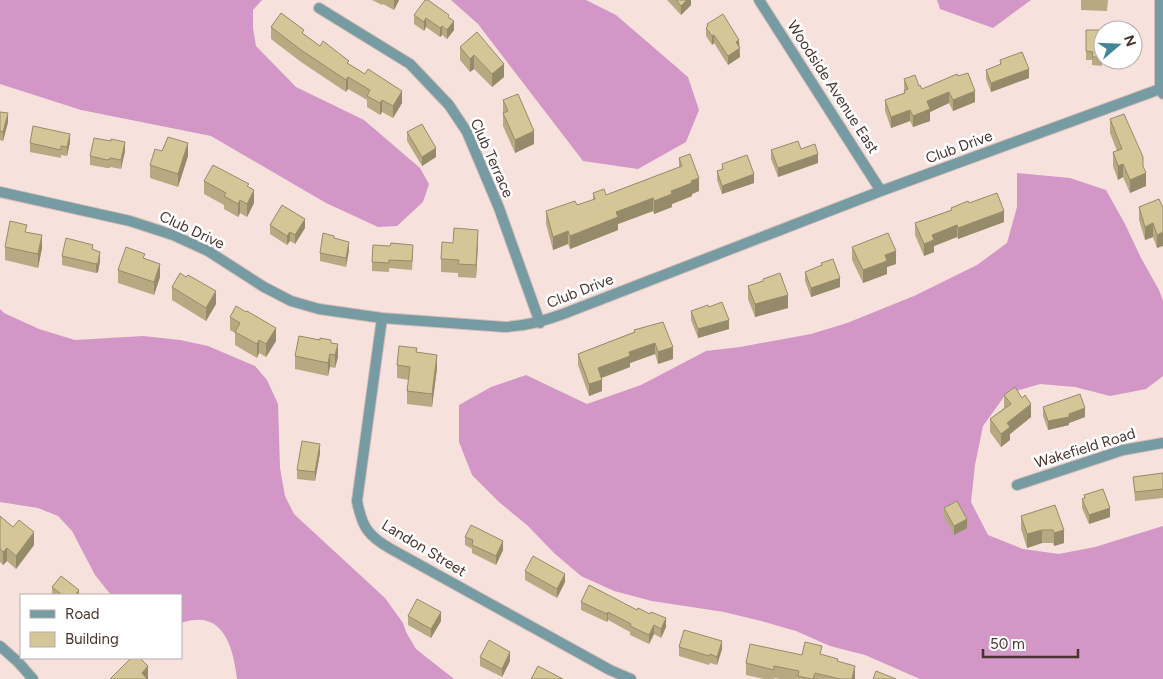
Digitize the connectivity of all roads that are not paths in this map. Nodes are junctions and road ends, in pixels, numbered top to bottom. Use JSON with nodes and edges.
{"nodes":[{"id":1,"x":759,"y":0,"type":"edge"},
{"id":2,"x":1160,"y":0,"type":"edge"},
{"id":3,"x":318,"y":8,"type":"dead end"},
{"id":4,"x":1162,"y":92,"type":"edge"},
{"id":5,"x":881,"y":191,"type":"junction"},
{"id":6,"x":0,"y":192,"type":"edge"},
{"id":7,"x":382,"y":318,"type":"junction"},
{"id":8,"x":540,"y":323,"type":"junction"},
{"id":9,"x":1163,"y":443,"type":"edge"},
{"id":10,"x":1017,"y":485,"type":"dead end"},
{"id":11,"x":0,"y":646,"type":"edge"},
{"id":12,"x":33,"y":679,"type":"edge"},
{"id":13,"x":631,"y":679,"type":"edge"}],
"edges":[{"from":1,"to":5,"type":"street","name":"Woodside Avenue East"},
{"from":2,"to":4,"type":"street"},
{"from":3,"to":8,"type":"street","name":"Club Terrace"},
{"from":4,"to":5,"type":"street","name":"Club Drive"},
{"from":5,"to":8,"type":"street","name":"Club Drive"},
{"from":6,"to":7,"type":"street","name":"Club Drive"},
{"from":7,"to":8,"type":"street","name":"Club Drive"},
{"from":7,"to":13,"type":"street","name":"Landon Street"},
{"from":9,"to":10,"type":"street","name":"Wakefield Road"},
{"from":11,"to":12,"type":"street"}]}
